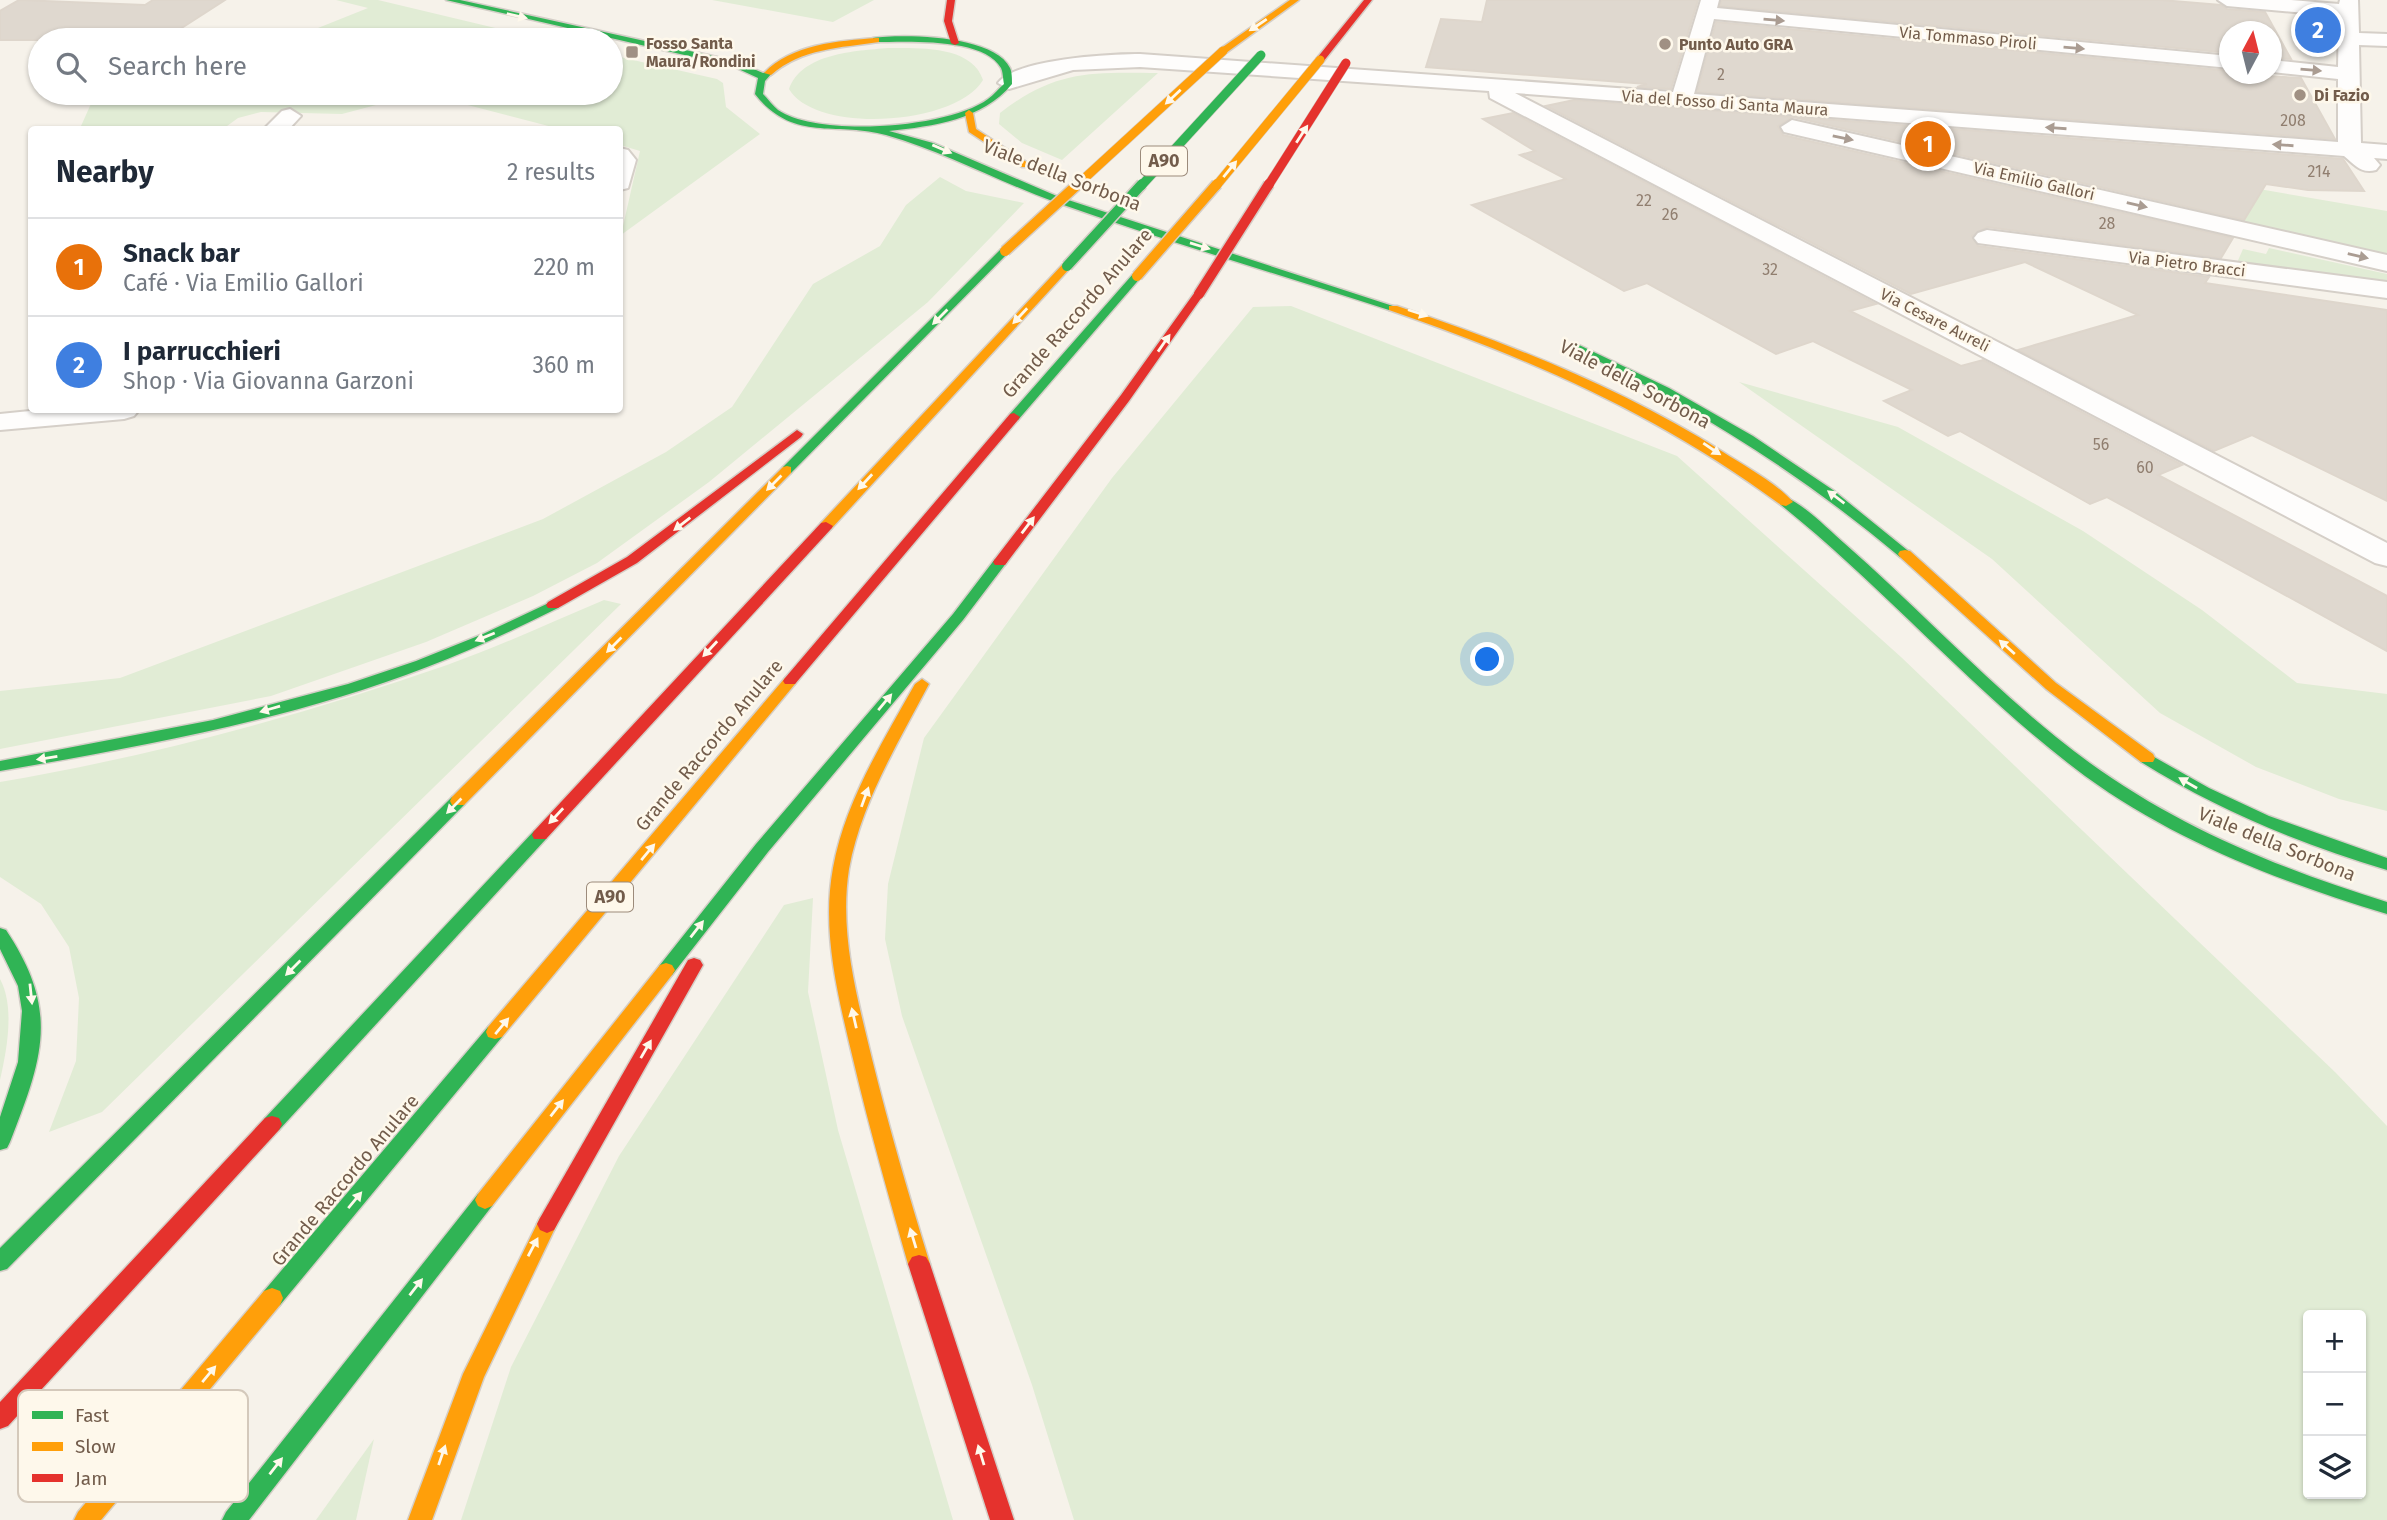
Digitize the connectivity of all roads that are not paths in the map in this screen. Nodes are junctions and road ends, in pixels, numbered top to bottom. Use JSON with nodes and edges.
{"nodes":[{"id":1,"x":450,"y":0,"type":"edge"},
{"id":2,"x":951,"y":0,"type":"edge"},
{"id":3,"x":1295,"y":0,"type":"edge"},
{"id":4,"x":1310,"y":0,"type":"edge"},
{"id":5,"x":1368,"y":0,"type":"edge"},
{"id":6,"x":1374,"y":0,"type":"edge"},
{"id":7,"x":2227,"y":0,"type":"edge"},
{"id":8,"x":2349,"y":5,"type":"edge"},
{"id":9,"x":1709,"y":7,"type":"edge"},
{"id":10,"x":948,"y":21,"type":"junction"},
{"id":11,"x":575,"y":28,"type":"edge"},
{"id":12,"x":1286,"y":28,"type":"dead end"},
{"id":13,"x":2349,"y":38,"type":"junction"},
{"id":14,"x":623,"y":39,"type":"edge"},
{"id":15,"x":901,"y":39,"type":"junction"},
{"id":16,"x":2387,"y":40,"type":"edge"},
{"id":17,"x":955,"y":43,"type":"junction"},
{"id":18,"x":1265,"y":51,"type":"dead end"},
{"id":19,"x":769,"y":52,"type":"dead end"},
{"id":20,"x":807,"y":52,"type":"junction"},
{"id":21,"x":998,"y":60,"type":"junction"},
{"id":22,"x":2219,"y":61,"type":"edge"},
{"id":23,"x":1063,"y":65,"type":"junction"},
{"id":24,"x":2282,"y":67,"type":"edge"},
{"id":25,"x":2350,"y":74,"type":"junction"},
{"id":26,"x":764,"y":77,"type":"junction"},
{"id":27,"x":1009,"y":83,"type":"junction"},
{"id":28,"x":1482,"y":85,"type":"junction"},
{"id":29,"x":1681,"y":100,"type":"junction"},
{"id":30,"x":969,"y":113,"type":"junction"},
{"id":31,"x":1792,"y":118,"type":"junction"},
{"id":32,"x":877,"y":130,"type":"junction"},
{"id":33,"x":2351,"y":150,"type":"junction"},
{"id":34,"x":2387,"y":152,"type":"edge"},
{"id":35,"x":1044,"y":174,"type":"dead end"},
{"id":36,"x":2387,"y":179,"type":"edge"},
{"id":37,"x":1060,"y":180,"type":"dead end"},
{"id":38,"x":1142,"y":207,"type":"dead end"},
{"id":39,"x":1166,"y":214,"type":"dead end"},
{"id":40,"x":1987,"y":238,"type":"dead end"},
{"id":41,"x":1254,"y":240,"type":"dead end"},
{"id":42,"x":2387,"y":263,"type":"edge"},
{"id":43,"x":2387,"y":290,"type":"edge"},
{"id":44,"x":1560,"y":340,"type":"dead end"},
{"id":45,"x":857,"y":400,"type":"junction"},
{"id":46,"x":52,"y":413,"type":"edge"},
{"id":47,"x":96,"y":413,"type":"edge"},
{"id":48,"x":2,"y":423,"type":"edge"},
{"id":49,"x":2387,"y":556,"type":"edge"},
{"id":50,"x":958,"y":617,"type":"junction"},
{"id":51,"x":0,"y":766,"type":"edge"},
{"id":52,"x":762,"y":848,"type":"junction"},
{"id":53,"x":2387,"y":864,"type":"edge"},
{"id":54,"x":2387,"y":908,"type":"edge"},
{"id":55,"x":0,"y":935,"type":"edge"},
{"id":56,"x":0,"y":1142,"type":"edge"},
{"id":57,"x":0,"y":1262,"type":"edge"},
{"id":58,"x":26,"y":1390,"type":"edge"},
{"id":59,"x":195,"y":1390,"type":"edge"},
{"id":60,"x":18,"y":1399,"type":"edge"},
{"id":61,"x":0,"y":1418,"type":"edge"},
{"id":62,"x":101,"y":1502,"type":"edge"},
{"id":63,"x":86,"y":1520,"type":"edge"},
{"id":64,"x":234,"y":1520,"type":"edge"},
{"id":65,"x":420,"y":1520,"type":"edge"},
{"id":66,"x":1002,"y":1520,"type":"edge"}],
"edges":[{"from":1,"to":11,"type":"main road","one_way":true},
{"from":2,"to":10,"type":"main road"},
{"from":3,"to":45,"type":"main road","one_way":true,"bridge":true},
{"from":4,"to":12,"type":"main road"},
{"from":59,"to":5,"type":"main road","name":"Grande Raccordo Anulare","number":"A90","one_way":true,"bridge":true},
{"from":50,"to":6,"type":"main road","one_way":true,"bridge":true},
{"from":7,"to":8,"type":"street"},
{"from":8,"to":13,"type":"street"},
{"from":9,"to":22,"type":"street","name":"Via Tommaso Piroli","one_way":true},
{"from":9,"to":29,"type":"street"},
{"from":10,"to":15,"type":"main road"},
{"from":10,"to":17,"type":"main road"},
{"from":13,"to":16,"type":"street"},
{"from":13,"to":25,"type":"street"},
{"from":14,"to":26,"type":"main road","one_way":true},
{"from":15,"to":17,"type":"main road"},
{"from":15,"to":20,"type":"main road"},
{"from":17,"to":21,"type":"main road"},
{"from":18,"to":58,"type":"main road","name":"Grande Raccordo Anulare","number":"A90","one_way":true,"bridge":true},
{"from":19,"to":20,"type":"main road"},
{"from":20,"to":26,"type":"main road"},
{"from":21,"to":23,"type":"street","name":"Via del Fosso di Santa Maura"},
{"from":21,"to":27,"type":"main road"},
{"from":23,"to":27,"type":"street","name":"Via del Fosso di Santa Maura"},
{"from":23,"to":28,"type":"street","name":"Via del Fosso di Santa Maura"},
{"from":24,"to":25,"type":"street","one_way":true},
{"from":25,"to":33,"type":"street"},
{"from":26,"to":32,"type":"main road"},
{"from":27,"to":30,"type":"main road"},
{"from":28,"to":29,"type":"street","name":"Via del Fosso di Santa Maura"},
{"from":28,"to":49,"type":"street","name":"Via Cesare Aureli"},
{"from":29,"to":31,"type":"street","name":"Via Emilio Gallori"},
{"from":30,"to":32,"type":"main road"},
{"from":30,"to":35,"type":"main road","name":"Viale della Sorbona"},
{"from":33,"to":31,"type":"street","name":"Via del Fosso di Santa Maura","one_way":true},
{"from":31,"to":42,"type":"street","name":"Via Emilio Gallori","one_way":true},
{"from":32,"to":54,"type":"main road","name":"Viale della Sorbona","one_way":true},
{"from":33,"to":34,"type":"street","name":"Via del Fosso di Santa Maura"},
{"from":33,"to":36,"type":"street"},
{"from":37,"to":38,"type":"main road","name":"Viale della Sorbona"},
{"from":39,"to":41,"type":"main road","name":"Viale della Sorbona"},
{"from":40,"to":43,"type":"street","name":"Via Pietro Bracci"},
{"from":53,"to":44,"type":"main road","name":"Viale della Sorbona","one_way":true},
{"from":45,"to":51,"type":"main road","one_way":true},
{"from":45,"to":57,"type":"main road","one_way":true},
{"from":46,"to":48,"type":"street"},
{"from":47,"to":48,"type":"street"},
{"from":52,"to":50,"type":"main road","one_way":true},
{"from":66,"to":50,"type":"main road","one_way":true},
{"from":64,"to":52,"type":"main road","one_way":true},
{"from":65,"to":52,"type":"main road","one_way":true},
{"from":55,"to":56,"type":"main road","one_way":true},
{"from":60,"to":61,"type":"main road","name":"Grande Raccordo Anulare","number":"A90","one_way":true,"bridge":true},
{"from":63,"to":62,"type":"main road","name":"Grande Raccordo Anulare","number":"A90","one_way":true,"bridge":true}]}
